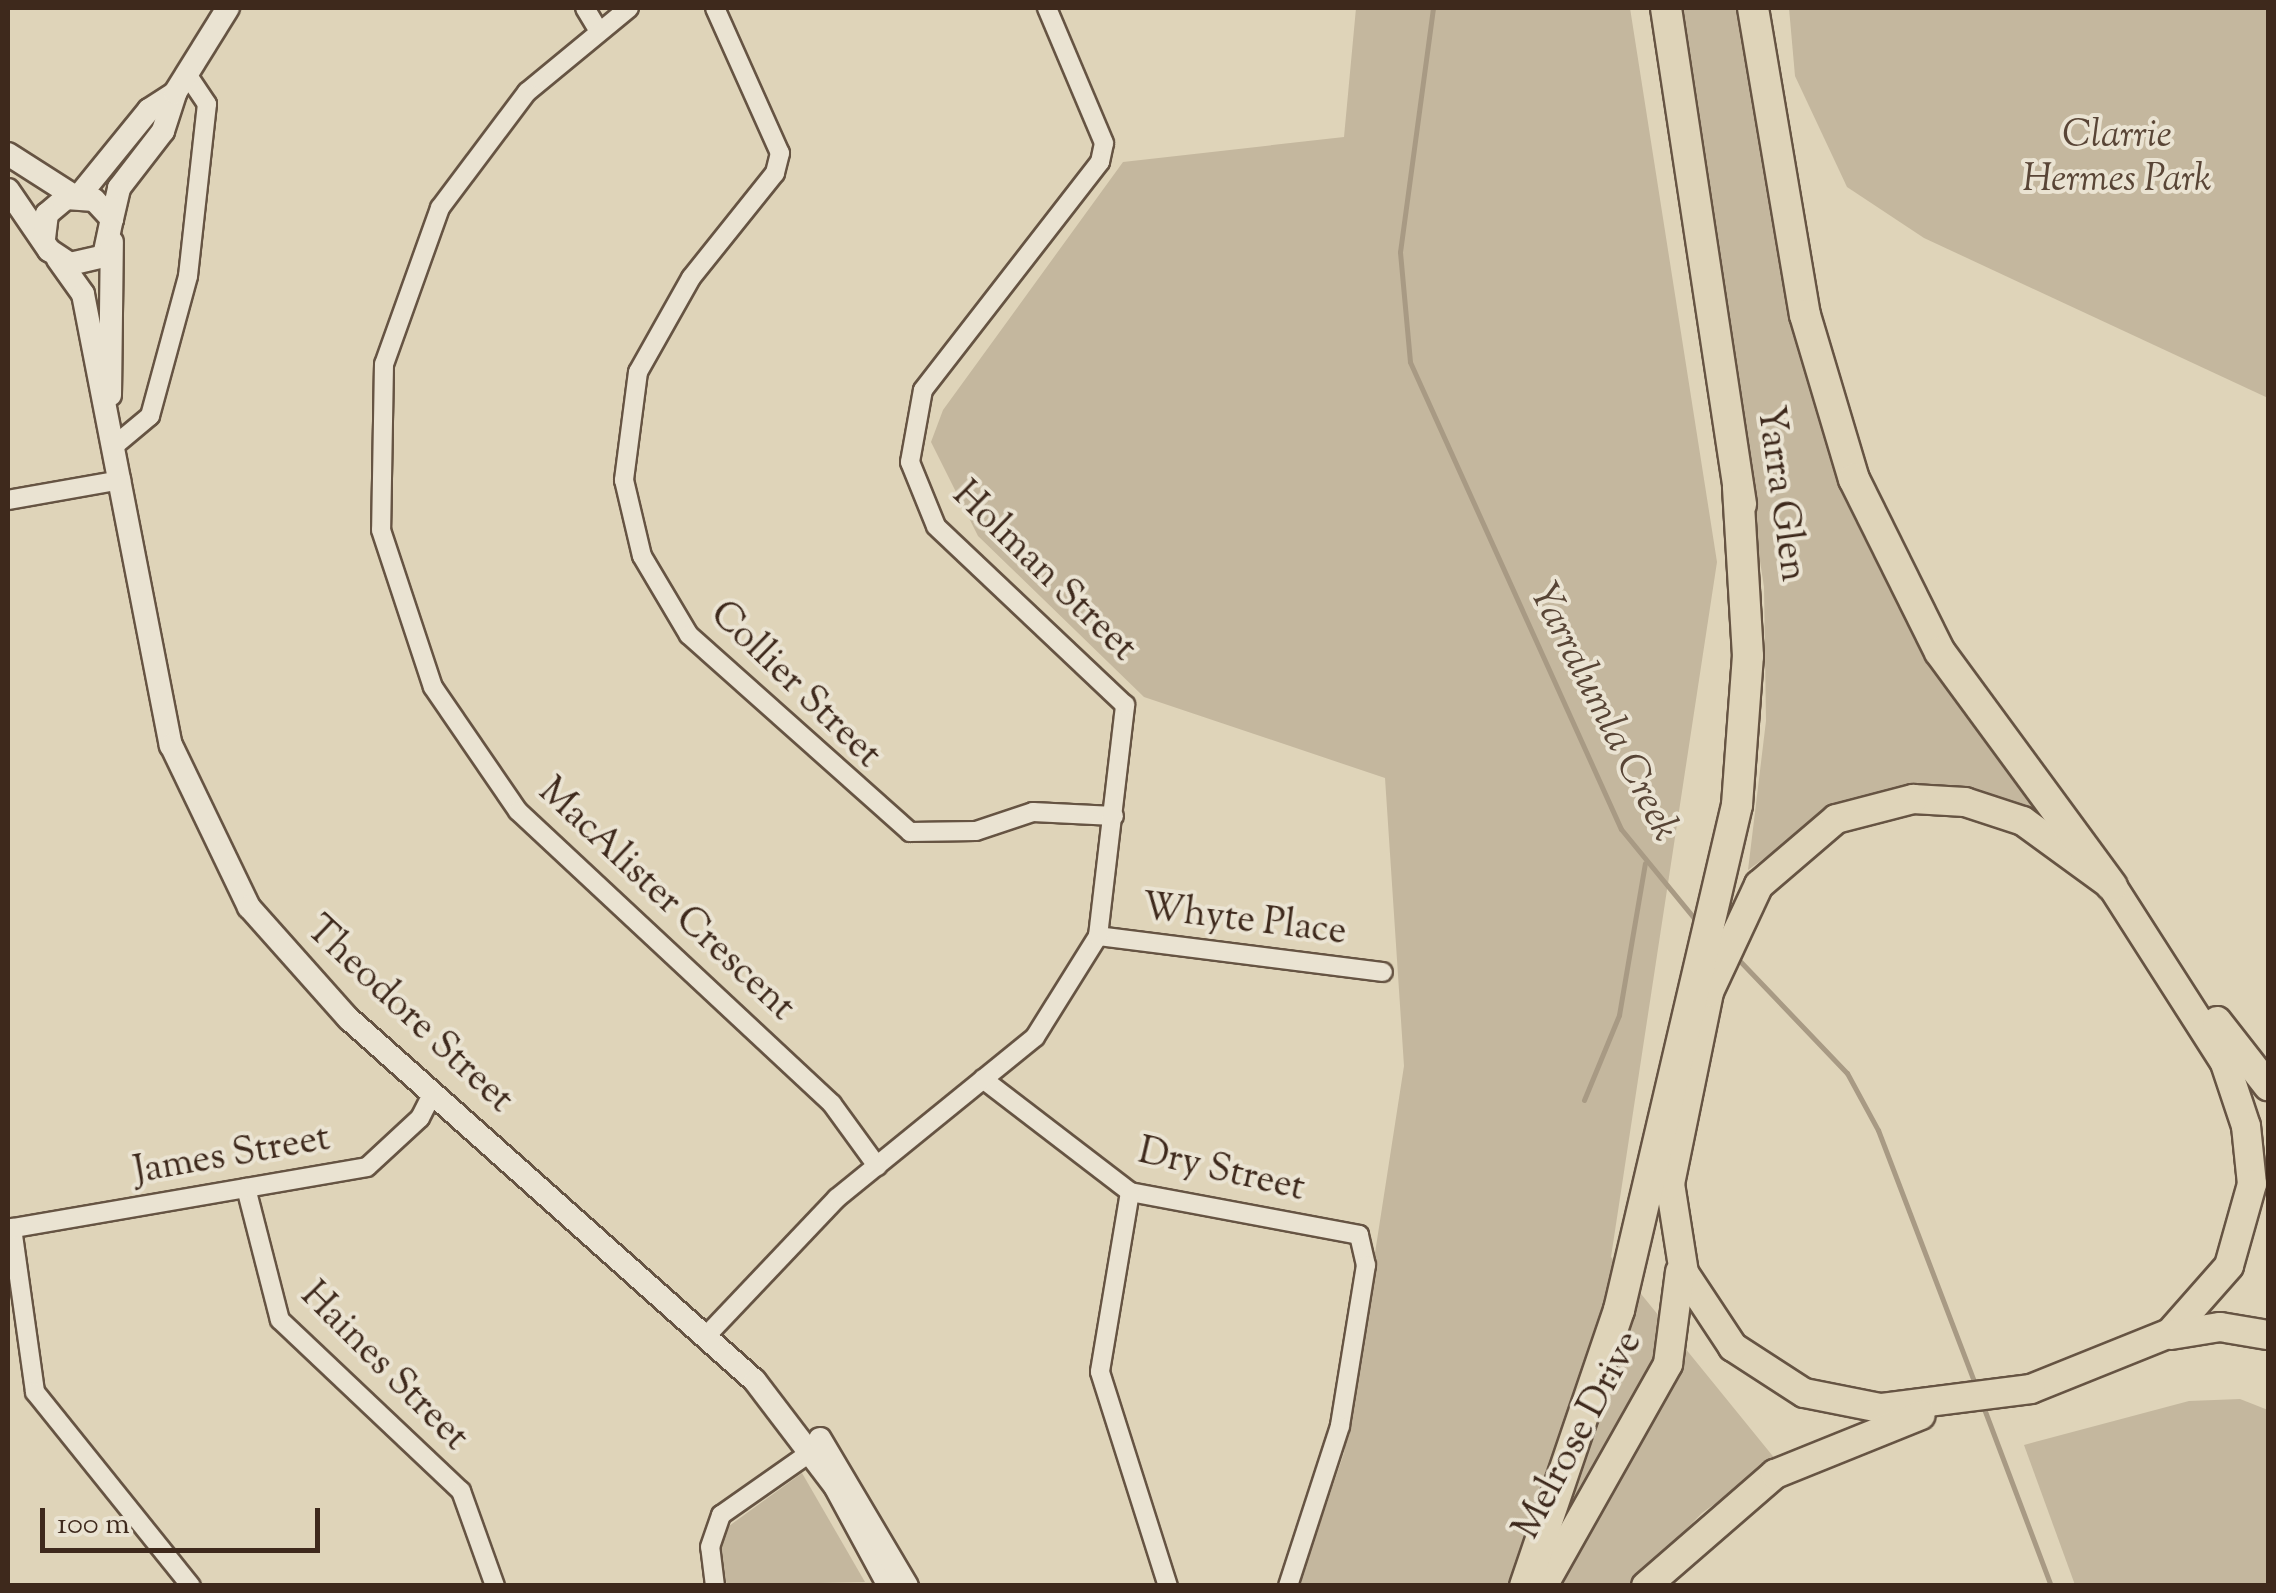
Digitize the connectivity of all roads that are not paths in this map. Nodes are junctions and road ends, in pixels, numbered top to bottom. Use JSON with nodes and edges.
{"nodes":[{"id":1,"x":228,"y":8,"type":"edge"},
{"id":2,"x":584,"y":8,"type":"edge"},
{"id":3,"x":628,"y":8,"type":"edge"},
{"id":4,"x":715,"y":8,"type":"edge"},
{"id":5,"x":1047,"y":8,"type":"edge"},
{"id":6,"x":1666,"y":8,"type":"edge"},
{"id":7,"x":1753,"y":8,"type":"edge"},
{"id":8,"x":598,"y":30,"type":"junction"},
{"id":9,"x":181,"y":84,"type":"junction"},
{"id":10,"x":8,"y":154,"type":"edge"},
{"id":11,"x":8,"y":190,"type":"edge"},
{"id":12,"x":76,"y":196,"type":"junction"},
{"id":13,"x":112,"y":228,"type":"junction"},
{"id":14,"x":44,"y":240,"type":"junction"},
{"id":15,"x":58,"y":259,"type":"junction"},
{"id":16,"x":112,"y":436,"type":"junction"},
{"id":17,"x":121,"y":480,"type":"junction"},
{"id":18,"x":8,"y":500,"type":"edge"},
{"id":19,"x":1114,"y":816,"type":"junction"},
{"id":20,"x":1737,"y":882,"type":"junction"},
{"id":21,"x":2112,"y":886,"type":"junction"},
{"id":22,"x":2133,"y":913,"type":"junction"},
{"id":23,"x":1098,"y":936,"type":"junction"},
{"id":24,"x":1383,"y":972,"type":"dead end"},
{"id":25,"x":1703,"y":997,"type":"junction"},
{"id":26,"x":983,"y":1080,"type":"junction"},
{"id":27,"x":2268,"y":1086,"type":"edge"},
{"id":28,"x":433,"y":1092,"type":"junction"},
{"id":29,"x":877,"y":1166,"type":"junction"},
{"id":30,"x":246,"y":1188,"type":"junction"},
{"id":31,"x":1130,"y":1192,"type":"junction"},
{"id":32,"x":10,"y":1228,"type":"edge"},
{"id":33,"x":1679,"y":1260,"type":"junction"},
{"id":34,"x":709,"y":1334,"type":"junction"},
{"id":35,"x":2268,"y":1336,"type":"edge"},
{"id":36,"x":2156,"y":1341,"type":"junction"},
{"id":37,"x":1919,"y":1412,"type":"junction"},
{"id":38,"x":817,"y":1448,"type":"junction"},
{"id":39,"x":892,"y":1582,"type":"edge"},
{"id":40,"x":192,"y":1586,"type":"edge"},
{"id":41,"x":495,"y":1586,"type":"edge"},
{"id":42,"x":715,"y":1586,"type":"edge"},
{"id":43,"x":1168,"y":1586,"type":"edge"},
{"id":44,"x":1288,"y":1586,"type":"edge"},
{"id":45,"x":1525,"y":1586,"type":"edge"},
{"id":46,"x":1543,"y":1586,"type":"edge"},
{"id":47,"x":1646,"y":1586,"type":"edge"}],
"edges":[{"from":1,"to":9,"type":"main road","name":"Theodore Street"},
{"from":2,"to":8,"type":"street"},
{"from":3,"to":8,"type":"street","name":"MacAlister Crescent"},
{"from":4,"to":19,"type":"street","name":"Collier Street"},
{"from":5,"to":19,"type":"street","name":"Holman Street"},
{"from":6,"to":20,"type":"highway","name":"Yarra Glen"},
{"from":7,"to":21,"type":"highway","name":"Yarra Glen"},
{"from":8,"to":29,"type":"street","name":"MacAlister Crescent"},
{"from":9,"to":12,"type":"main road","name":"Theodore Street"},
{"from":9,"to":13,"type":"main road","name":"Theodore Street"},
{"from":9,"to":16,"type":"street"},
{"from":10,"to":12,"type":"main road"},
{"from":11,"to":14,"type":"main road"},
{"from":12,"to":13,"type":"main road"},
{"from":12,"to":14,"type":"main road"},
{"from":13,"to":15,"type":"main road"},
{"from":13,"to":16,"type":"main road","name":"Theodore Street"},
{"from":14,"to":15,"type":"main road"},
{"from":15,"to":16,"type":"main road","name":"Theodore Street"},
{"from":16,"to":17,"type":"main road","name":"Theodore Street"},
{"from":17,"to":18,"type":"street"},
{"from":17,"to":28,"type":"main road","name":"Theodore Street"},
{"from":19,"to":23,"type":"street","name":"Holman Street"},
{"from":20,"to":21,"type":"main road"},
{"from":20,"to":25,"type":"highway","name":"Yarra Glen"},
{"from":21,"to":22,"type":"main road"},
{"from":22,"to":27,"type":"main road"},
{"from":22,"to":36,"type":"main road"},
{"from":23,"to":24,"type":"street","name":"Whyte Place"},
{"from":23,"to":26,"type":"street","name":"Holman Street"},
{"from":25,"to":33,"type":"main road"},
{"from":25,"to":45,"type":"highway","name":"Yarra Glen"},
{"from":26,"to":29,"type":"street","name":"Holman Street"},
{"from":26,"to":31,"type":"street","name":"Dry Street"},
{"from":28,"to":30,"type":"street","name":"James Street"},
{"from":28,"to":34,"type":"main road","name":"Theodore Street"},
{"from":29,"to":34,"type":"street","name":"Holman Street"},
{"from":30,"to":32,"type":"street","name":"James Street"},
{"from":30,"to":41,"type":"street","name":"Haines Street"},
{"from":31,"to":43,"type":"street"},
{"from":31,"to":44,"type":"street","name":"Dry Street"},
{"from":32,"to":40,"type":"street"},
{"from":33,"to":37,"type":"main road"},
{"from":33,"to":46,"type":"main road","name":"Melrose Drive"},
{"from":34,"to":38,"type":"main road","name":"Theodore Street"},
{"from":35,"to":36,"type":"main road"},
{"from":36,"to":37,"type":"main road"},
{"from":37,"to":47,"type":"main road"},
{"from":38,"to":39,"type":"main road","name":"Theodore Street"},
{"from":38,"to":42,"type":"street"}]}
